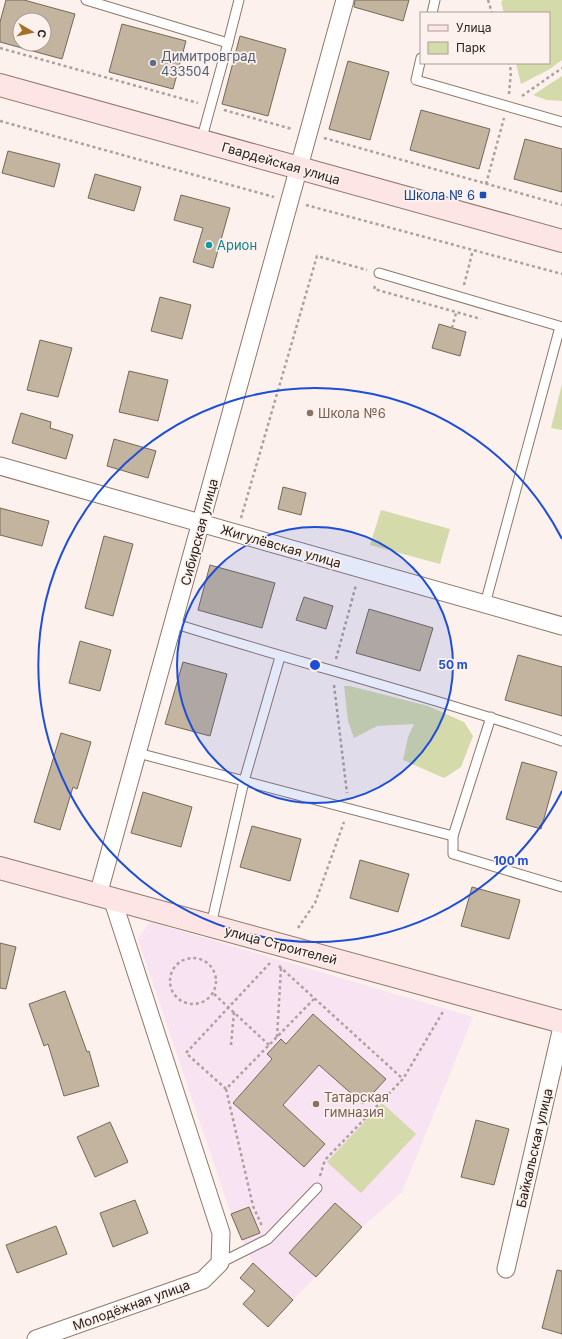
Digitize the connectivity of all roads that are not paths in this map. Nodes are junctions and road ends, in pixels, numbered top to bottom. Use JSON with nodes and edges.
{"nodes":[{"id":1,"x":86,"y":0,"type":"edge"},
{"id":2,"x":240,"y":0,"type":"edge"},
{"id":3,"x":345,"y":0,"type":"edge"},
{"id":4,"x":435,"y":0,"type":"edge"},
{"id":5,"x":432,"y":12,"type":"edge"},
{"id":6,"x":228,"y":43,"type":"junction"},
{"id":7,"x":420,"y":62,"type":"edge"},
{"id":8,"x":0,"y":85,"type":"edge"},
{"id":9,"x":562,"y":122,"type":"edge"},
{"id":10,"x":201,"y":141,"type":"junction"},
{"id":11,"x":298,"y":168,"type":"junction"},
{"id":12,"x":562,"y":241,"type":"edge"},
{"id":13,"x":378,"y":273,"type":"road end"},
{"id":14,"x":561,"y":327,"type":"edge"},
{"id":15,"x":0,"y":466,"type":"edge"},
{"id":16,"x":201,"y":523,"type":"junction"},
{"id":17,"x":485,"y":604,"type":"junction"},
{"id":18,"x":173,"y":623,"type":"junction"},
{"id":19,"x":562,"y":626,"type":"edge"},
{"id":20,"x":280,"y":657,"type":"junction"},
{"id":21,"x":491,"y":717,"type":"junction"},
{"id":22,"x":562,"y":741,"type":"edge"},
{"id":23,"x":138,"y":753,"type":"junction"},
{"id":24,"x":244,"y":781,"type":"junction"},
{"id":25,"x":453,"y":836,"type":"junction"},
{"id":26,"x":0,"y":868,"type":"edge"},
{"id":27,"x":562,"y":887,"type":"edge"},
{"id":28,"x":105,"y":897,"type":"junction"},
{"id":29,"x":211,"y":925,"type":"junction"},
{"id":30,"x":562,"y":1022,"type":"edge"},
{"id":31,"x":562,"y":1027,"type":"edge"},
{"id":32,"x":317,"y":1188,"type":"road end"},
{"id":33,"x":220,"y":1263,"type":"junction"},
{"id":34,"x":506,"y":1269,"type":"dead end"},
{"id":35,"x":36,"y":1339,"type":"edge"}],
"edges":[{"from":1,"to":6,"type":"lane"},
{"from":2,"to":6,"type":"lane"},
{"from":3,"to":11,"type":"street","name":"Сибирская улица"},
{"from":4,"to":5,"type":"lane"},
{"from":6,"to":10,"type":"lane"},
{"from":7,"to":9,"type":"lane"},
{"from":8,"to":10,"type":"main road","name":"Гвардейская улица"},
{"from":10,"to":11,"type":"main road","name":"Гвардейская улица"},
{"from":11,"to":12,"type":"main road","name":"Гвардейская улица"},
{"from":11,"to":16,"type":"street","name":"Сибирская улица"},
{"from":13,"to":14,"type":"lane"},
{"from":14,"to":17,"type":"lane"},
{"from":15,"to":16,"type":"street","name":"Жигулёвская улица"},
{"from":16,"to":17,"type":"street","name":"Жигулёвская улица"},
{"from":16,"to":18,"type":"street","name":"Сибирская улица"},
{"from":17,"to":19,"type":"street","name":"Жигулёвская улица"},
{"from":18,"to":20,"type":"lane"},
{"from":18,"to":23,"type":"street","name":"Сибирская улица"},
{"from":20,"to":21,"type":"lane"},
{"from":20,"to":24,"type":"lane"},
{"from":21,"to":22,"type":"lane"},
{"from":21,"to":25,"type":"lane"},
{"from":23,"to":24,"type":"lane"},
{"from":23,"to":28,"type":"street","name":"Сибирская улица"},
{"from":24,"to":25,"type":"lane"},
{"from":24,"to":29,"type":"lane"},
{"from":25,"to":27,"type":"lane"},
{"from":26,"to":28,"type":"main road","name":"улица Строителей"},
{"from":28,"to":29,"type":"main road","name":"улица Строителей"},
{"from":28,"to":33,"type":"street"},
{"from":29,"to":30,"type":"main road","name":"улица Строителей"},
{"from":31,"to":34,"type":"street","name":"Байкальская улица"},
{"from":32,"to":33,"type":"lane"},
{"from":33,"to":35,"type":"street","name":"Молодёжная улица"}]}
